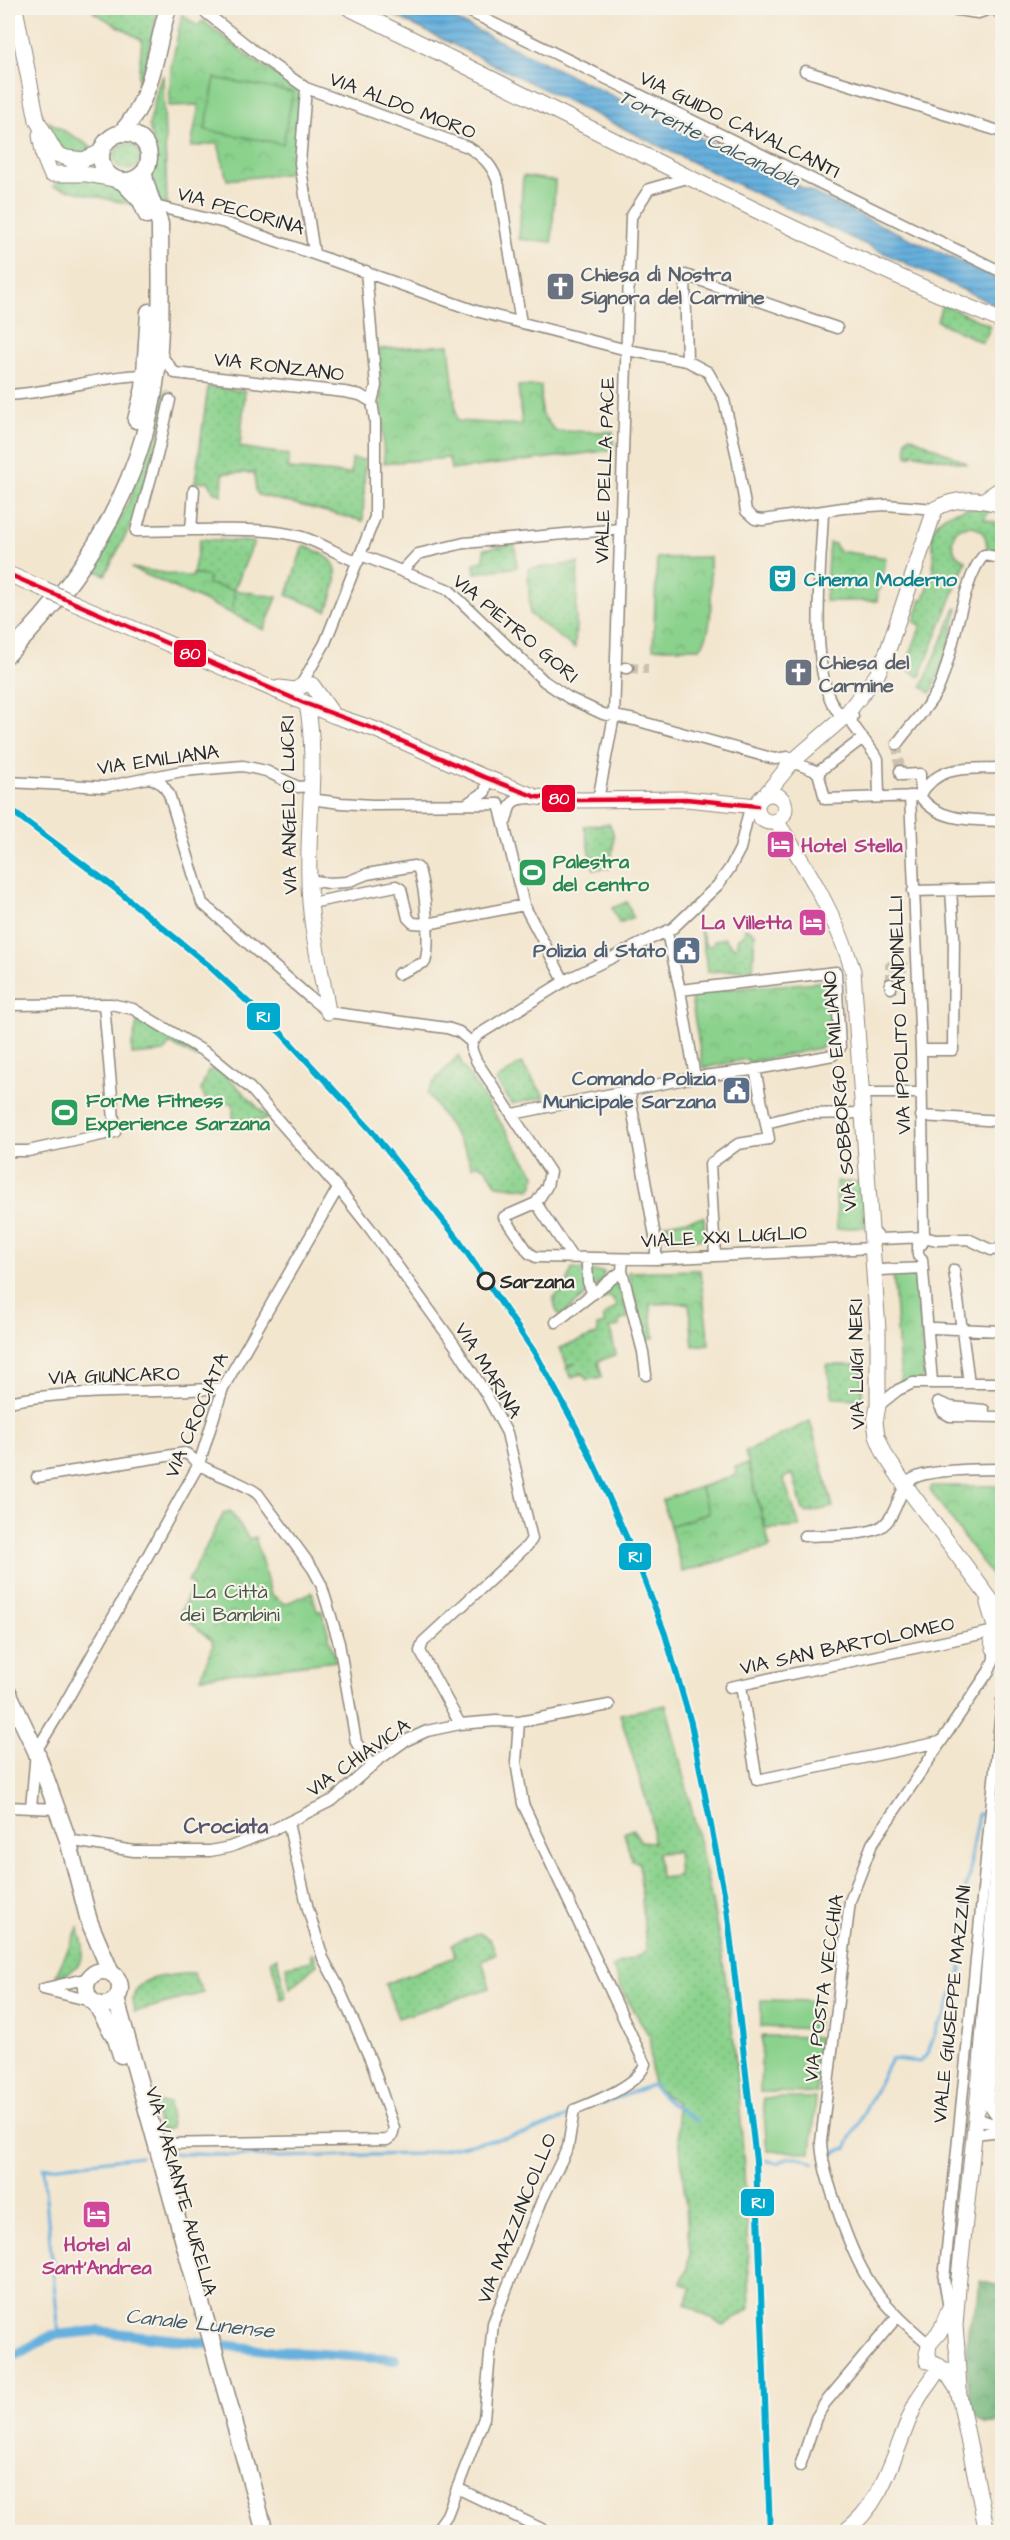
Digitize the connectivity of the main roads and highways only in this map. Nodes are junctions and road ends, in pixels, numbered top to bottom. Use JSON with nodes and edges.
{"nodes":[{"id":1,"x":15,"y":8,"type":"edge"},
{"id":2,"x":168,"y":8,"type":"edge"},
{"id":3,"x":173,"y":8,"type":"edge"},
{"id":4,"x":349,"y":8,"type":"edge"},
{"id":5,"x":995,"y":8,"type":"edge"},
{"id":6,"x":1002,"y":13,"type":"edge"},
{"id":7,"x":41,"y":129,"type":"junction"},
{"id":8,"x":121,"y":133,"type":"junction"},
{"id":9,"x":141,"y":140,"type":"junction"},
{"id":10,"x":101,"y":152,"type":"junction"},
{"id":11,"x":83,"y":160,"type":"junction"},
{"id":12,"x":51,"y":174,"type":"junction"},
{"id":13,"x":144,"y":174,"type":"junction"},
{"id":14,"x":117,"y":180,"type":"junction"},
{"id":15,"x":1002,"y":321,"type":"edge"},
{"id":16,"x":1002,"y":488,"type":"edge"},
{"id":17,"x":984,"y":500,"type":"junction"},
{"id":18,"x":1002,"y":505,"type":"edge"},
{"id":19,"x":94,"y":546,"type":"junction"},
{"id":20,"x":8,"y":574,"type":"edge"},
{"id":21,"x":8,"y":654,"type":"edge"},
{"id":22,"x":306,"y":694,"type":"junction"},
{"id":23,"x":334,"y":716,"type":"junction"},
{"id":24,"x":312,"y":727,"type":"junction"},
{"id":25,"x":760,"y":803,"type":"junction"},
{"id":26,"x":776,"y":821,"type":"junction"},
{"id":27,"x":328,"y":1012,"type":"road end"},
{"id":28,"x":877,"y":1270,"type":"joint"},
{"id":29,"x":981,"y":1586,"type":"junction"},
{"id":30,"x":1002,"y":1615,"type":"edge"},
{"id":31,"x":998,"y":1643,"type":"edge"},
{"id":32,"x":8,"y":1692,"type":"edge"},
{"id":33,"x":1002,"y":1813,"type":"edge"},
{"id":34,"x":89,"y":1921,"type":"junction"},
{"id":35,"x":111,"y":1973,"type":"junction"},
{"id":36,"x":90,"y":1976,"type":"junction"},
{"id":37,"x":116,"y":1999,"type":"junction"},
{"id":38,"x":93,"y":2002,"type":"junction"},
{"id":39,"x":958,"y":2287,"type":"junction"},
{"id":40,"x":203,"y":2328,"type":"junction"},
{"id":41,"x":930,"y":2345,"type":"junction"},
{"id":42,"x":957,"y":2352,"type":"junction"},
{"id":43,"x":213,"y":2363,"type":"junction"},
{"id":44,"x":939,"y":2366,"type":"junction"},
{"id":45,"x":927,"y":2383,"type":"junction"},
{"id":46,"x":959,"y":2394,"type":"junction"},
{"id":47,"x":917,"y":2402,"type":"junction"},
{"id":48,"x":856,"y":2527,"type":"edge"},
{"id":49,"x":255,"y":2532,"type":"edge"},
{"id":50,"x":265,"y":2532,"type":"edge"},
{"id":51,"x":844,"y":2532,"type":"edge"},
{"id":52,"x":987,"y":2532,"type":"edge"}],
"edges":[{"from":1,"to":7,"type":"main road"},
{"from":2,"to":8,"type":"main road"},
{"from":3,"to":9,"type":"main road"},
{"from":4,"to":15,"type":"main road"},
{"from":5,"to":6,"type":"main road"},
{"from":7,"to":11,"type":"main road"},
{"from":7,"to":12,"type":"main road"},
{"from":8,"to":9,"type":"main road"},
{"from":8,"to":10,"type":"main road"},
{"from":9,"to":13,"type":"main road"},
{"from":10,"to":11,"type":"main road"},
{"from":10,"to":14,"type":"main road"},
{"from":11,"to":12,"type":"main road"},
{"from":12,"to":14,"type":"main road"},
{"from":13,"to":14,"type":"main road"},
{"from":13,"to":19,"type":"main road"},
{"from":14,"to":19,"type":"main road"},
{"from":16,"to":17,"type":"main road"},
{"from":17,"to":18,"type":"main road"},
{"from":17,"to":25,"type":"main road"},
{"from":19,"to":21,"type":"main road"},
{"from":20,"to":22,"type":"main road","bridge":true},
{"from":22,"to":23,"type":"main road"},
{"from":22,"to":24,"type":"main road","name":"VIA ANGELO LUCRI"},
{"from":23,"to":24,"type":"main road"},
{"from":23,"to":25,"type":"main road"},
{"from":24,"to":27,"type":"main road","name":"VIA ANGELO LUCRI"},
{"from":25,"to":26,"type":"main road"},
{"from":25,"to":26,"type":"main road"},
{"from":26,"to":28,"type":"main road","name":"VIA SOBBORGO EMILIANO"},
{"from":28,"to":29,"type":"main road","name":"VIA LUIGI NERI"},
{"from":29,"to":30,"type":"main road","name":"VIA LUIGI NERI"},
{"from":29,"to":31,"type":"main road","name":"VIA LUIGI NERI"},
{"from":32,"to":34,"type":"main road","name":"VIA VARIANTE AURELIA"},
{"from":33,"to":39,"type":"main road","name":"VIALE GIUSEPPE MAZZINI"},
{"from":34,"to":35,"type":"main road","name":"VIA VARIANTE AURELIA"},
{"from":34,"to":36,"type":"main road","name":"VIA VARIANTE AURELIA"},
{"from":35,"to":36,"type":"main road"},
{"from":35,"to":37,"type":"main road","name":"VIA VARIANTE AURELIA"},
{"from":36,"to":38,"type":"main road","name":"VIA VARIANTE AURELIA"},
{"from":37,"to":38,"type":"main road"},
{"from":37,"to":40,"type":"main road","name":"VIA VARIANTE AURELIA"},
{"from":38,"to":40,"type":"main road","name":"VIA VARIANTE AURELIA"},
{"from":39,"to":41,"type":"main road","name":"VIALE GIUSEPPE MAZZINI"},
{"from":39,"to":42,"type":"main road","name":"VIALE GIUSEPPE MAZZINI"},
{"from":40,"to":43,"type":"main road","name":"VIA VARIANTE AURELIA"},
{"from":41,"to":42,"type":"main road"},
{"from":41,"to":44,"type":"main road"},
{"from":41,"to":47,"type":"main road"},
{"from":42,"to":44,"type":"main road"},
{"from":42,"to":46,"type":"main road","name":"VIALE GIUSEPPE MAZZINI"},
{"from":43,"to":49,"type":"main road","name":"VIA VARIANTE AURELIA"},
{"from":43,"to":50,"type":"main road","name":"VIA VARIANTE AURELIA"},
{"from":44,"to":45,"type":"main road"},
{"from":44,"to":46,"type":"main road"},
{"from":45,"to":46,"type":"main road"},
{"from":45,"to":47,"type":"main road"},
{"from":46,"to":52,"type":"main road","name":"VIALE GIUSEPPE MAZZINI"},
{"from":47,"to":48,"type":"main road"},
{"from":48,"to":51,"type":"main road"}]}
